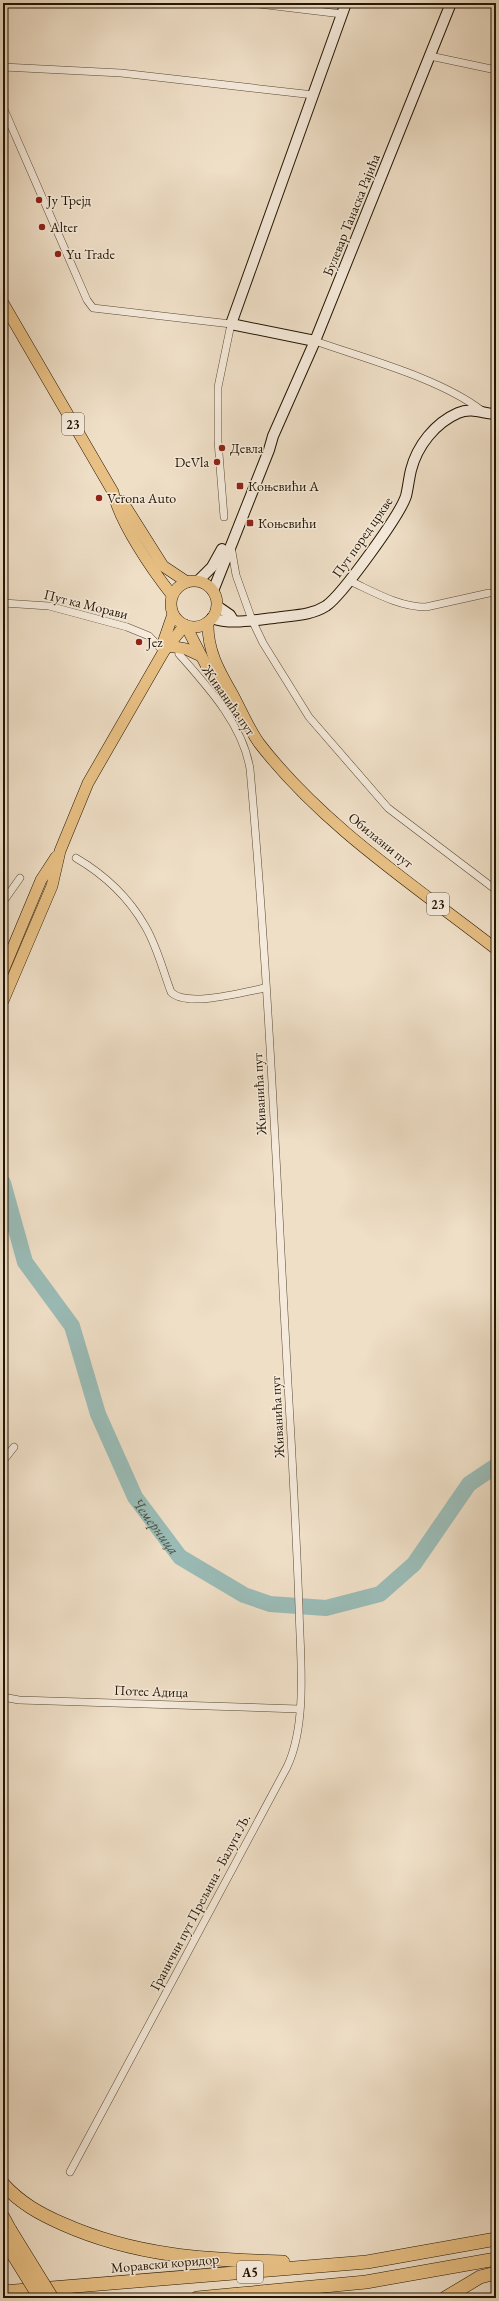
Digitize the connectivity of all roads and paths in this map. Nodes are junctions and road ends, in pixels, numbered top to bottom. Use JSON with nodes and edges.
{"nodes":[{"id":1,"x":251,"y":3,"type":"edge"},
{"id":2,"x":346,"y":3,"type":"edge"},
{"id":3,"x":451,"y":3,"type":"edge"},
{"id":4,"x":342,"y":14,"type":"junction"},
{"id":5,"x":430,"y":56,"type":"junction"},
{"id":6,"x":3,"y":67,"type":"edge"},
{"id":7,"x":496,"y":70,"type":"edge"},
{"id":8,"x":314,"y":95,"type":"junction"},
{"id":9,"x":3,"y":107,"type":"edge"},
{"id":10,"x":3,"y":303,"type":"edge"},
{"id":11,"x":231,"y":324,"type":"junction"},
{"id":12,"x":315,"y":341,"type":"junction"},
{"id":13,"x":481,"y":410,"type":"junction"},
{"id":14,"x":496,"y":414,"type":"edge"},
{"id":15,"x":113,"y":492,"type":"junction"},
{"id":16,"x":224,"y":517,"type":"dead end"},
{"id":17,"x":228,"y":542,"type":"junction"},
{"id":18,"x":193,"y":581,"type":"junction"},
{"id":19,"x":350,"y":581,"type":"junction"},
{"id":20,"x":213,"y":591,"type":"junction"},
{"id":21,"x":489,"y":593,"type":"dead end"},
{"id":22,"x":172,"y":595,"type":"junction"},
{"id":23,"x":3,"y":603,"type":"edge"},
{"id":24,"x":216,"y":606,"type":"junction"},
{"id":25,"x":173,"y":614,"type":"junction"},
{"id":26,"x":210,"y":620,"type":"junction"},
{"id":27,"x":233,"y":620,"type":"junction"},
{"id":28,"x":252,"y":620,"type":"junction"},
{"id":29,"x":186,"y":626,"type":"junction"},
{"id":30,"x":166,"y":650,"type":"junction"},
{"id":31,"x":179,"y":654,"type":"dead end"},
{"id":32,"x":202,"y":656,"type":"junction"},
{"id":33,"x":251,"y":740,"type":"junction"},
{"id":34,"x":60,"y":851,"type":"junction"},
{"id":35,"x":76,"y":858,"type":"dead end"},
{"id":36,"x":20,"y":878,"type":"dead end"},
{"id":37,"x":496,"y":890,"type":"edge"},
{"id":38,"x":3,"y":902,"type":"edge"},
{"id":39,"x":496,"y":949,"type":"edge"},
{"id":40,"x":3,"y":971,"type":"edge"},
{"id":41,"x":265,"y":988,"type":"junction"},
{"id":42,"x":3,"y":1001,"type":"edge"},
{"id":43,"x":14,"y":1447,"type":"dead end"},
{"id":44,"x":3,"y":1461,"type":"edge"},
{"id":45,"x":300,"y":1630,"type":"joint"},
{"id":46,"x":3,"y":1697,"type":"edge"},
{"id":47,"x":299,"y":1709,"type":"junction"},
{"id":48,"x":70,"y":2172,"type":"dead end"},
{"id":49,"x":3,"y":2184,"type":"edge"},
{"id":50,"x":3,"y":2217,"type":"edge"},
{"id":51,"x":7,"y":2234,"type":"edge"},
{"id":52,"x":496,"y":2239,"type":"edge"},
{"id":53,"x":496,"y":2259,"type":"edge"},
{"id":54,"x":367,"y":2262,"type":"junction"},
{"id":55,"x":496,"y":2273,"type":"edge"},
{"id":56,"x":3,"y":2292,"type":"edge"},
{"id":57,"x":229,"y":2296,"type":"junction"},
{"id":58,"x":40,"y":2298,"type":"edge"},
{"id":59,"x":52,"y":2298,"type":"edge"},
{"id":60,"x":197,"y":2298,"type":"edge"},
{"id":61,"x":254,"y":2298,"type":"edge"},
{"id":62,"x":444,"y":2298,"type":"edge"}],
"edges":[{"from":1,"to":4,"type":"street"},
{"from":2,"to":4,"type":"street"},
{"from":3,"to":5,"type":"street","name":"Булевар Танаска Рајића"},
{"from":4,"to":8,"type":"street"},
{"from":5,"to":7,"type":"street"},
{"from":5,"to":12,"type":"street","name":"Булевар Танаска Рајића"},
{"from":6,"to":8,"type":"street"},
{"from":8,"to":11,"type":"street"},
{"from":9,"to":11,"type":"street"},
{"from":10,"to":15,"type":"main road","number":"23"},
{"from":11,"to":12,"type":"street"},
{"from":11,"to":16,"type":"street"},
{"from":12,"to":13,"type":"street"},
{"from":12,"to":17,"type":"street","name":"Булевар Танаска Рајића"},
{"from":13,"to":14,"type":"street","name":"Пут поред цркве"},
{"from":13,"to":19,"type":"street","name":"Пут поред цркве"},
{"from":15,"to":18,"type":"main road","number":"23"},
{"from":15,"to":22,"type":"main road","number":"23"},
{"from":17,"to":18,"type":"street"},
{"from":17,"to":20,"type":"street"},
{"from":17,"to":28,"type":"street"},
{"from":18,"to":20,"type":"main road","number":"23"},
{"from":18,"to":22,"type":"main road"},
{"from":19,"to":21,"type":"street"},
{"from":19,"to":28,"type":"street","name":"Пут поред цркве"},
{"from":20,"to":24,"type":"main road","number":"23"},
{"from":22,"to":25,"type":"main road"},
{"from":23,"to":30,"type":"street","name":"Пут ка Морави"},
{"from":24,"to":26,"type":"main road","number":"23"},
{"from":24,"to":27,"type":"street"},
{"from":25,"to":29,"type":"main road","number":"23"},
{"from":25,"to":30,"type":"main road"},
{"from":26,"to":27,"type":"street","name":"Пут поред цркве"},
{"from":26,"to":29,"type":"main road"},
{"from":26,"to":33,"type":"main road","number":"23"},
{"from":27,"to":28,"type":"street","name":"Пут поред цркве"},
{"from":28,"to":37,"type":"street"},
{"from":29,"to":30,"type":"main road"},
{"from":29,"to":32,"type":"main road","number":"23"},
{"from":30,"to":32,"type":"main road"},
{"from":30,"to":34,"type":"main road"},
{"from":31,"to":33,"type":"street","name":"Живанића пут"},
{"from":32,"to":33,"type":"main road","number":"23"},
{"from":33,"to":39,"type":"main road","name":"Обилазни пут","number":"23"},
{"from":33,"to":41,"type":"street","name":"Живанића пут"},
{"from":34,"to":40,"type":"main road"},
{"from":34,"to":42,"type":"main road"},
{"from":35,"to":41,"type":"street"},
{"from":36,"to":38,"type":"street"},
{"from":41,"to":45,"type":"street","name":"Живанића пут"},
{"from":43,"to":44,"type":"street"},
{"from":45,"to":47,"type":"street","name":"Гранични пут Прељина - Балуга Љ."},
{"from":46,"to":47,"type":"street","name":"Потес Адица"},
{"from":47,"to":48,"type":"street","name":"Гранични пут Прељина - Балуга Љ."},
{"from":49,"to":54,"type":"highway"},
{"from":50,"to":51,"type":"highway"},
{"from":51,"to":58,"type":"highway","bridge":true},
{"from":51,"to":59,"type":"highway","bridge":true},
{"from":52,"to":54,"type":"highway","name":"Моравски коридор","number":"A5"},
{"from":53,"to":57,"type":"highway","number":"A5"},
{"from":54,"to":56,"type":"highway","name":"Моравски коридор","number":"A5"},
{"from":55,"to":62,"type":"highway"},
{"from":57,"to":60,"type":"highway","number":"A5"},
{"from":57,"to":61,"type":"highway"}]}
